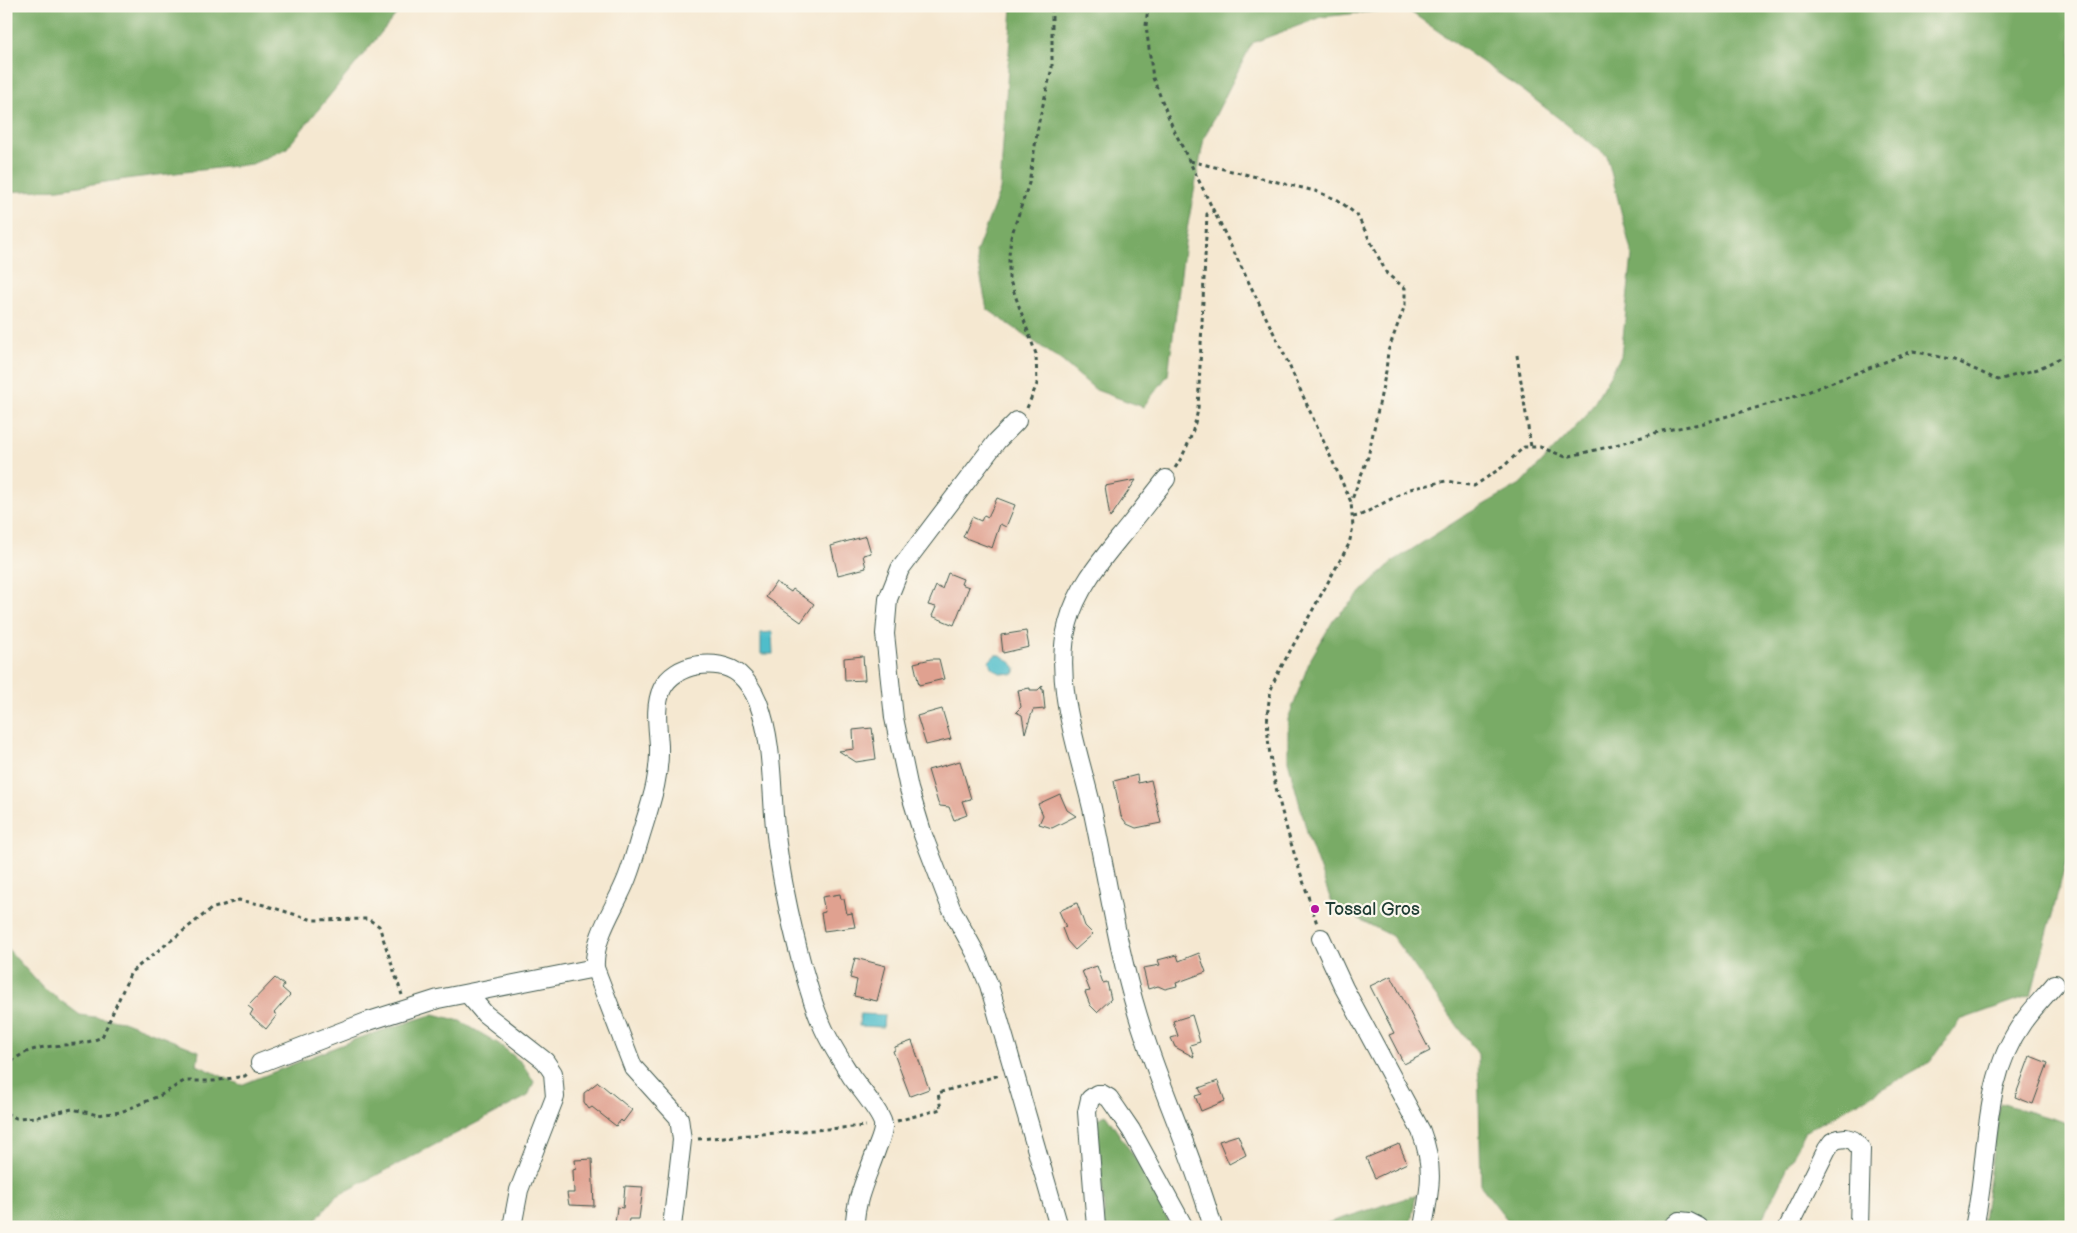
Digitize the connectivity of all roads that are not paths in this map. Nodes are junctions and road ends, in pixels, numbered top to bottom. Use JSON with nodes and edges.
{"nodes":[{"id":1,"x":1017,"y":421,"type":"road end"},
{"id":2,"x":1166,"y":479,"type":"road end"},
{"id":3,"x":1321,"y":938,"type":"road end"},
{"id":4,"x":595,"y":968,"type":"junction"},
{"id":5,"x":2055,"y":984,"type":"dead end"},
{"id":6,"x":468,"y":994,"type":"junction"},
{"id":7,"x":260,"y":1064,"type":"road end"},
{"id":8,"x":512,"y":1227,"type":"edge"},
{"id":9,"x":672,"y":1227,"type":"edge"},
{"id":10,"x":855,"y":1227,"type":"edge"},
{"id":11,"x":1059,"y":1227,"type":"edge"},
{"id":12,"x":1096,"y":1227,"type":"edge"},
{"id":13,"x":1184,"y":1227,"type":"edge"},
{"id":14,"x":1210,"y":1227,"type":"edge"},
{"id":15,"x":1423,"y":1227,"type":"edge"},
{"id":16,"x":1672,"y":1227,"type":"edge"},
{"id":17,"x":1699,"y":1227,"type":"edge"},
{"id":18,"x":1788,"y":1227,"type":"edge"},
{"id":19,"x":1859,"y":1227,"type":"edge"},
{"id":20,"x":1974,"y":1227,"type":"edge"}],
"edges":[{"from":1,"to":11,"type":"street"},
{"from":2,"to":14,"type":"street"},
{"from":3,"to":15,"type":"street"},
{"from":4,"to":6,"type":"street"},
{"from":4,"to":9,"type":"street"},
{"from":4,"to":10,"type":"street"},
{"from":5,"to":20,"type":"street"},
{"from":6,"to":7,"type":"street"},
{"from":6,"to":8,"type":"street"},
{"from":12,"to":13,"type":"street"},
{"from":16,"to":17,"type":"street"},
{"from":18,"to":19,"type":"street"}]}
